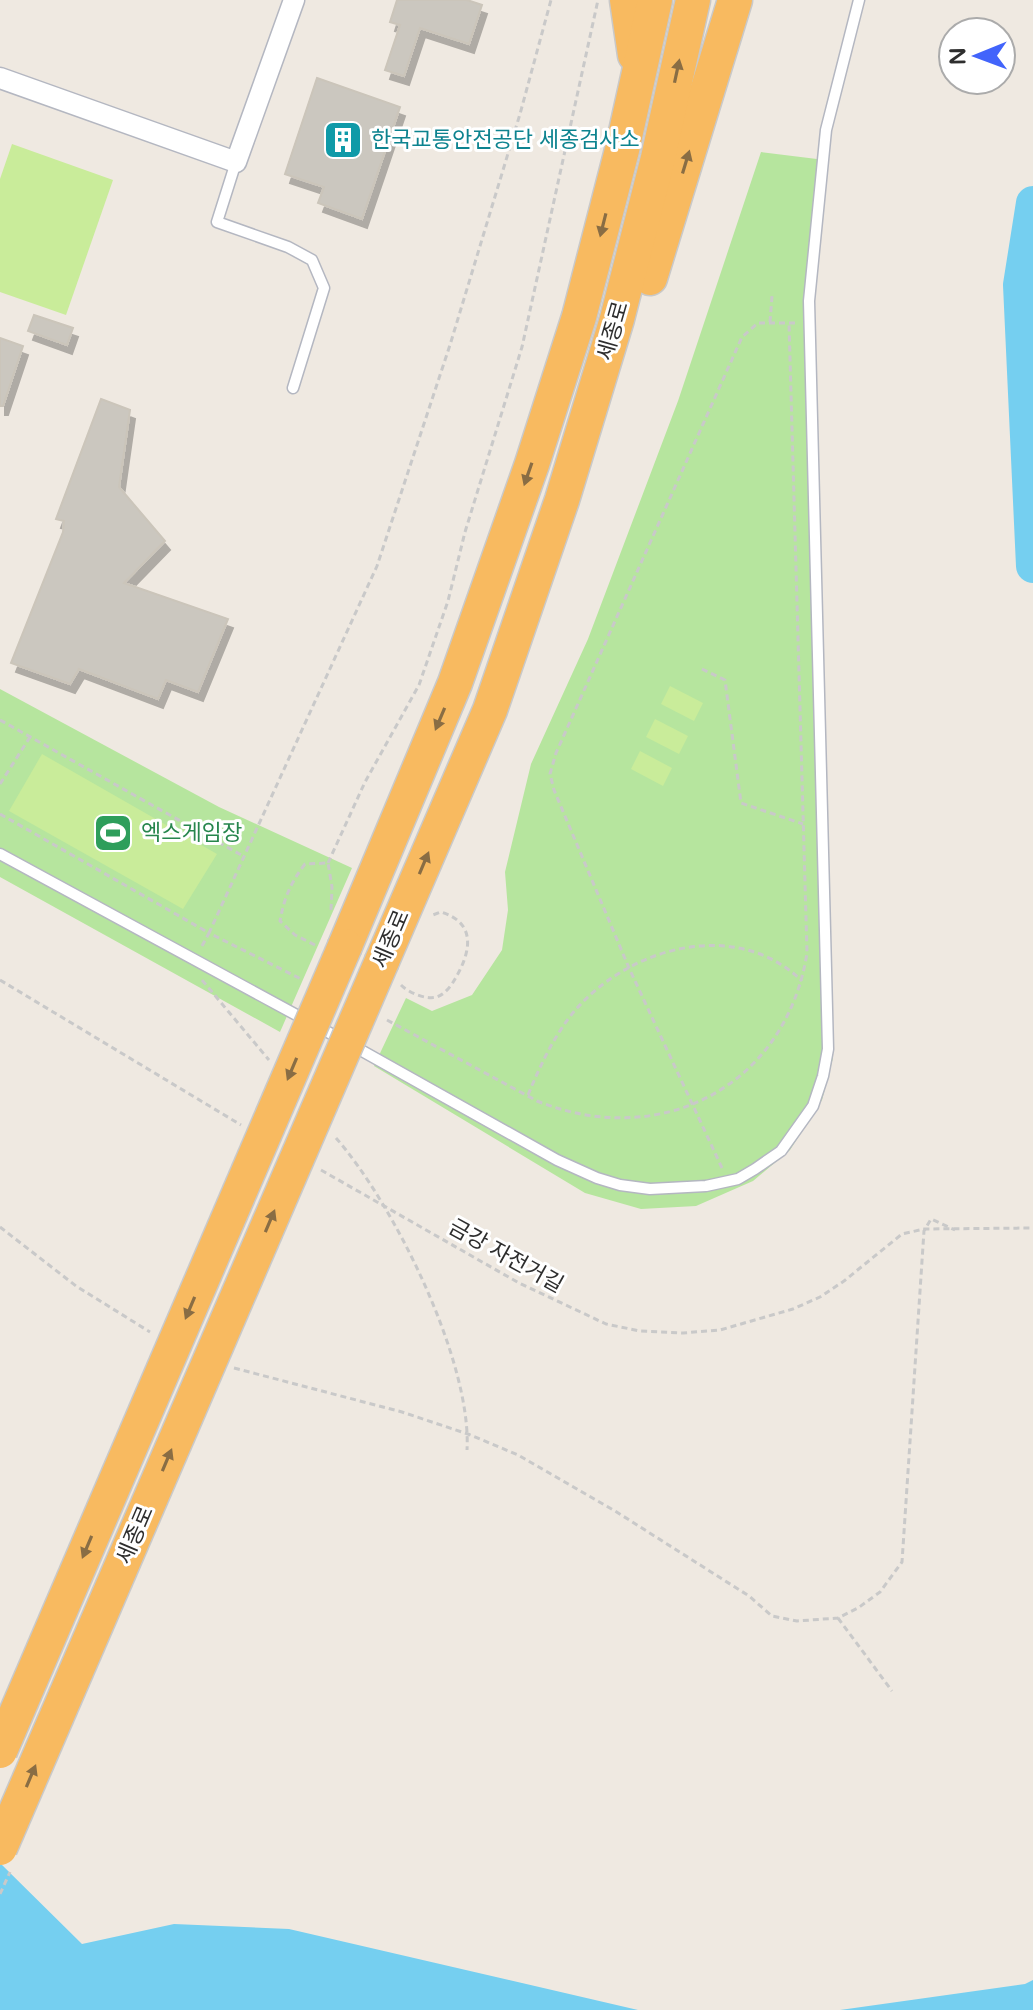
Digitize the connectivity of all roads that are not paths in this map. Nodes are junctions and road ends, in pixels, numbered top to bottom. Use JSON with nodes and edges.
{"nodes":[{"id":1,"x":294,"y":0,"type":"edge"},
{"id":2,"x":627,"y":0,"type":"edge"},
{"id":3,"x":645,"y":0,"type":"edge"},
{"id":4,"x":655,"y":0,"type":"edge"},
{"id":5,"x":693,"y":0,"type":"edge"},
{"id":6,"x":735,"y":0,"type":"edge"},
{"id":7,"x":859,"y":0,"type":"edge"},
{"id":8,"x":636,"y":60,"type":"junction"},
{"id":9,"x":0,"y":78,"type":"edge"},
{"id":10,"x":622,"y":150,"type":"junction"},
{"id":11,"x":236,"y":162,"type":"junction"},
{"id":12,"x":293,"y":388,"type":"dead end"},
{"id":13,"x":490,"y":710,"type":"junction"},
{"id":14,"x":0,"y":854,"type":"edge"},
{"id":15,"x":0,"y":1751,"type":"edge"},
{"id":16,"x":0,"y":1848,"type":"edge"}],
"edges":[{"from":1,"to":11,"type":"street"},
{"from":2,"to":8,"type":"highway"},
{"from":3,"to":8,"type":"highway"},
{"from":4,"to":10,"type":"highway","name":"세종로"},
{"from":13,"to":5,"type":"highway","name":"세종로","one_way":true},
{"from":13,"to":6,"type":"highway","one_way":true},
{"from":7,"to":14,"type":"lane"},
{"from":8,"to":10,"type":"highway"},
{"from":9,"to":11,"type":"street"},
{"from":10,"to":15,"type":"highway","name":"세종로","one_way":true,"bridge":true},
{"from":11,"to":12,"type":"lane"},
{"from":16,"to":13,"type":"highway","name":"세종로","one_way":true,"bridge":true}]}
